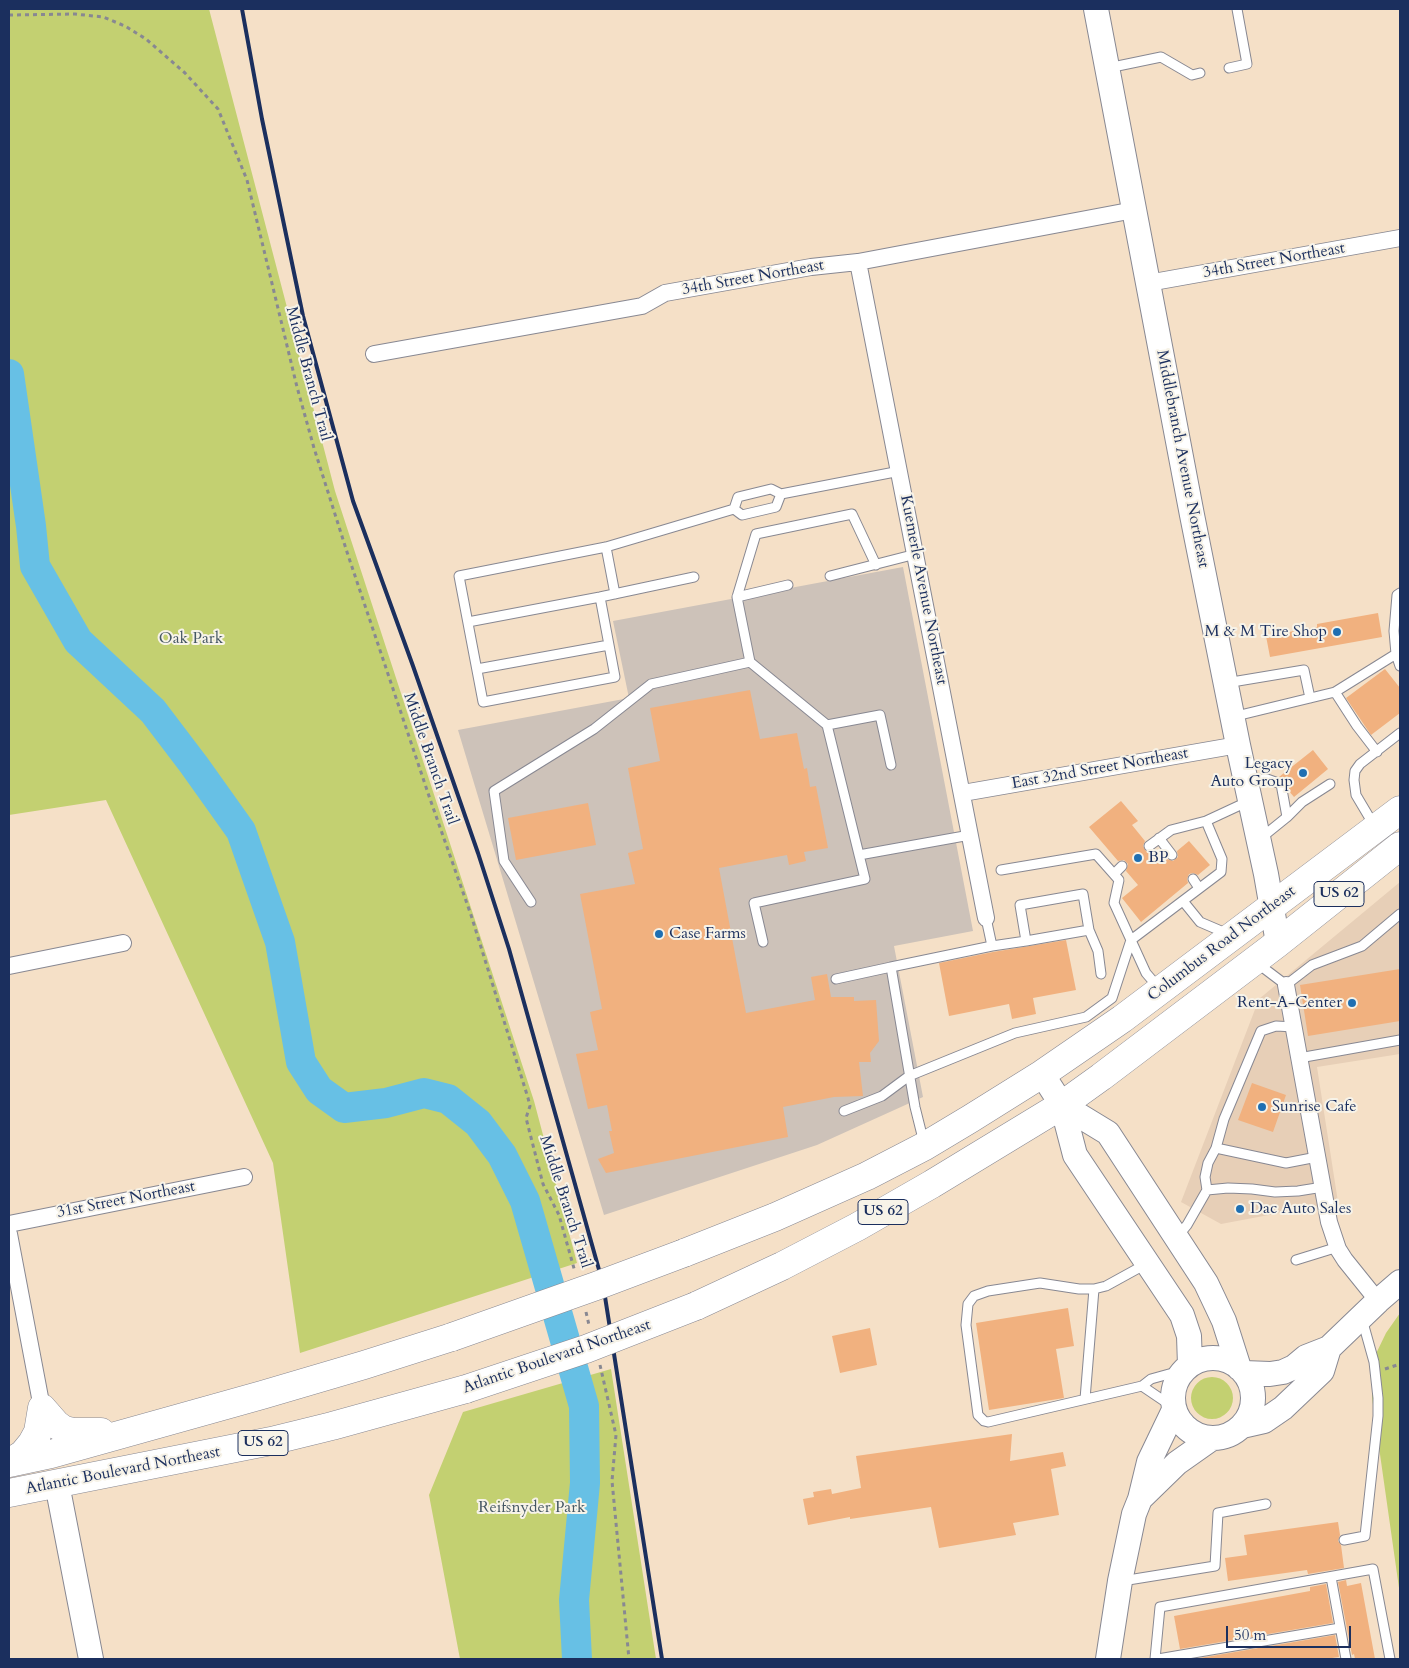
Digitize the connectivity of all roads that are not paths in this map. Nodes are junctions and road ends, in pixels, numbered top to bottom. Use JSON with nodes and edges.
{"nodes":[{"id":1,"x":1096,"y":9,"type":"edge"},
{"id":2,"x":1237,"y":9,"type":"edge"},
{"id":3,"x":1107,"y":68,"type":"junction"},
{"id":4,"x":1229,"y":68,"type":"dead end"},
{"id":5,"x":1200,"y":73,"type":"dead end"},
{"id":6,"x":1134,"y":210,"type":"junction"},
{"id":7,"x":1400,"y":238,"type":"edge"},
{"id":8,"x":858,"y":262,"type":"junction"},
{"id":9,"x":1148,"y":283,"type":"junction"},
{"id":10,"x":374,"y":354,"type":"dead end"},
{"id":11,"x":900,"y":471,"type":"junction"},
{"id":12,"x":781,"y":494,"type":"junction"},
{"id":13,"x":734,"y":508,"type":"junction"},
{"id":14,"x":606,"y":547,"type":"junction"},
{"id":15,"x":916,"y":554,"type":"junction"},
{"id":16,"x":876,"y":565,"type":"junction"},
{"id":17,"x":830,"y":576,"type":"dead end"},
{"id":18,"x":694,"y":578,"type":"dead end"},
{"id":19,"x":788,"y":585,"type":"dead end"},
{"id":20,"x":1400,"y":593,"type":"edge"},
{"id":21,"x":616,"y":594,"type":"junction"},
{"id":22,"x":737,"y":597,"type":"junction"},
{"id":23,"x":600,"y":598,"type":"junction"},
{"id":24,"x":468,"y":622,"type":"junction"},
{"id":25,"x":609,"y":645,"type":"junction"},
{"id":26,"x":1396,"y":654,"type":"junction"},
{"id":27,"x":750,"y":662,"type":"junction"},
{"id":28,"x":1400,"y":666,"type":"edge"},
{"id":29,"x":477,"y":669,"type":"junction"},
{"id":30,"x":1226,"y":683,"type":"junction"},
{"id":31,"x":1335,"y":692,"type":"junction"},
{"id":32,"x":1310,"y":698,"type":"junction"},
{"id":33,"x":1232,"y":717,"type":"junction"},
{"id":34,"x":827,"y":724,"type":"junction"},
{"id":35,"x":1400,"y":733,"type":"edge"},
{"id":36,"x":1238,"y":744,"type":"junction"},
{"id":37,"x":1377,"y":752,"type":"junction"},
{"id":38,"x":891,"y":765,"type":"dead end"},
{"id":39,"x":1330,"y":784,"type":"dead end"},
{"id":40,"x":1247,"y":790,"type":"junction"},
{"id":41,"x":963,"y":793,"type":"junction"},
{"id":42,"x":1400,"y":810,"type":"edge"},
{"id":43,"x":1287,"y":817,"type":"junction"},
{"id":44,"x":1206,"y":821,"type":"junction"},
{"id":45,"x":1376,"y":829,"type":"junction"},
{"id":46,"x":970,"y":835,"type":"junction"},
{"id":47,"x":1159,"y":838,"type":"junction"},
{"id":48,"x":1258,"y":840,"type":"junction"},
{"id":49,"x":1149,"y":846,"type":"dead end"},
{"id":50,"x":1400,"y":846,"type":"edge"},
{"id":51,"x":859,"y":855,"type":"junction"},
{"id":52,"x":1172,"y":855,"type":"dead end"},
{"id":53,"x":1122,"y":866,"type":"dead end"},
{"id":54,"x":1001,"y":870,"type":"dead end"},
{"id":55,"x":1114,"y":874,"type":"junction"},
{"id":56,"x":1192,"y":879,"type":"dead end"},
{"id":57,"x":1200,"y":888,"type":"junction"},
{"id":58,"x":1183,"y":901,"type":"junction"},
{"id":59,"x":531,"y":902,"type":"dead end"},
{"id":60,"x":1272,"y":908,"type":"junction"},
{"id":61,"x":1400,"y":914,"type":"edge"},
{"id":62,"x":986,"y":918,"type":"joint"},
{"id":63,"x":1089,"y":930,"type":"junction"},
{"id":64,"x":1233,"y":936,"type":"junction"},
{"id":65,"x":1131,"y":940,"type":"junction"},
{"id":66,"x":1026,"y":941,"type":"junction"},
{"id":67,"x":763,"y":942,"type":"dead end"},
{"id":68,"x":123,"y":943,"type":"dead end"},
{"id":69,"x":1278,"y":943,"type":"junction"},
{"id":70,"x":992,"y":946,"type":"junction"},
{"id":71,"x":1254,"y":961,"type":"junction"},
{"id":72,"x":9,"y":966,"type":"edge"},
{"id":73,"x":891,"y":967,"type":"junction"},
{"id":74,"x":1100,"y":974,"type":"dead end"},
{"id":75,"x":836,"y":979,"type":"dead end"},
{"id":76,"x":1286,"y":985,"type":"junction"},
{"id":77,"x":1161,"y":990,"type":"junction"},
{"id":78,"x":1294,"y":1027,"type":"junction"},
{"id":79,"x":1400,"y":1040,"type":"edge"},
{"id":80,"x":1299,"y":1058,"type":"junction"},
{"id":81,"x":1042,"y":1074,"type":"junction"},
{"id":82,"x":909,"y":1076,"type":"junction"},
{"id":83,"x":1062,"y":1104,"type":"junction"},
{"id":84,"x":844,"y":1111,"type":"dead end"},
{"id":85,"x":925,"y":1146,"type":"junction"},
{"id":86,"x":1216,"y":1148,"type":"junction"},
{"id":87,"x":1317,"y":1158,"type":"junction"},
{"id":88,"x":244,"y":1177,"type":"dead end"},
{"id":89,"x":1323,"y":1186,"type":"junction"},
{"id":90,"x":1207,"y":1190,"type":"junction"},
{"id":91,"x":9,"y":1224,"type":"edge"},
{"id":92,"x":9,"y":1234,"type":"edge"},
{"id":93,"x":1176,"y":1237,"type":"junction"},
{"id":94,"x":1338,"y":1247,"type":"junction"},
{"id":95,"x":1296,"y":1260,"type":"dead end"},
{"id":96,"x":1149,"y":1263,"type":"junction"},
{"id":97,"x":1400,"y":1282,"type":"edge"},
{"id":98,"x":1094,"y":1289,"type":"junction"},
{"id":99,"x":1370,"y":1309,"type":"junction"},
{"id":100,"x":1329,"y":1348,"type":"junction"},
{"id":101,"x":1185,"y":1370,"type":"junction"},
{"id":102,"x":1242,"y":1370,"type":"junction"},
{"id":103,"x":1142,"y":1386,"type":"junction"},
{"id":104,"x":1085,"y":1399,"type":"junction"},
{"id":105,"x":42,"y":1408,"type":"junction"},
{"id":106,"x":1173,"y":1408,"type":"junction"},
{"id":107,"x":1242,"y":1426,"type":"junction"},
{"id":108,"x":128,"y":1432,"type":"junction"},
{"id":109,"x":1212,"y":1439,"type":"junction"},
{"id":110,"x":9,"y":1463,"type":"edge"},
{"id":111,"x":57,"y":1484,"type":"junction"},
{"id":112,"x":9,"y":1493,"type":"edge"},
{"id":113,"x":1140,"y":1499,"type":"junction"},
{"id":114,"x":1266,"y":1504,"type":"dead end"},
{"id":115,"x":1344,"y":1540,"type":"dead end"},
{"id":116,"x":1331,"y":1577,"type":"junction"},
{"id":117,"x":1120,"y":1581,"type":"junction"},
{"id":118,"x":1340,"y":1628,"type":"junction"},
{"id":119,"x":1215,"y":1649,"type":"junction"},
{"id":120,"x":91,"y":1659,"type":"edge"},
{"id":121,"x":1108,"y":1659,"type":"edge"},
{"id":122,"x":1156,"y":1659,"type":"edge"},
{"id":123,"x":1217,"y":1659,"type":"edge"},
{"id":124,"x":1346,"y":1659,"type":"edge"},
{"id":125,"x":1390,"y":1659,"type":"edge"}],
"edges":[{"from":1,"to":3,"type":"street","name":"Middlebranch Avenue Northeast"},
{"from":2,"to":4,"type":"lane"},
{"from":3,"to":5,"type":"lane"},
{"from":3,"to":6,"type":"street","name":"Middlebranch Avenue Northeast"},
{"from":6,"to":8,"type":"street","name":"34th Street Northeast"},
{"from":6,"to":9,"type":"street","name":"Middlebranch Avenue Northeast"},
{"from":7,"to":9,"type":"street","name":"34th Street Northeast"},
{"from":8,"to":10,"type":"street","name":"34th Street Northeast"},
{"from":8,"to":11,"type":"street","name":"Kuemerle Avenue Northeast"},
{"from":9,"to":30,"type":"street","name":"Middlebranch Avenue Northeast"},
{"from":11,"to":12,"type":"lane"},
{"from":11,"to":15,"type":"street","name":"Kuemerle Avenue Northeast"},
{"from":12,"to":13,"type":"lane"},
{"from":12,"to":13,"type":"lane"},
{"from":13,"to":14,"type":"lane"},
{"from":14,"to":21,"type":"lane"},
{"from":14,"to":24,"type":"lane"},
{"from":15,"to":16,"type":"lane"},
{"from":15,"to":41,"type":"street","name":"Kuemerle Avenue Northeast"},
{"from":16,"to":17,"type":"lane"},
{"from":16,"to":22,"type":"lane"},
{"from":18,"to":21,"type":"lane"},
{"from":19,"to":22,"type":"lane"},
{"from":20,"to":26,"type":"lane"},
{"from":21,"to":23,"type":"lane"},
{"from":22,"to":27,"type":"lane"},
{"from":23,"to":24,"type":"lane"},
{"from":23,"to":25,"type":"lane"},
{"from":24,"to":29,"type":"lane"},
{"from":25,"to":29,"type":"lane"},
{"from":25,"to":29,"type":"lane"},
{"from":26,"to":28,"type":"lane"},
{"from":26,"to":31,"type":"lane"},
{"from":27,"to":34,"type":"lane"},
{"from":27,"to":59,"type":"lane"},
{"from":30,"to":32,"type":"lane"},
{"from":30,"to":33,"type":"street","name":"Middlebranch Avenue Northeast"},
{"from":31,"to":32,"type":"lane"},
{"from":31,"to":37,"type":"lane"},
{"from":32,"to":33,"type":"lane"},
{"from":33,"to":36,"type":"street","name":"Middlebranch Avenue Northeast"},
{"from":34,"to":38,"type":"lane"},
{"from":34,"to":51,"type":"lane"},
{"from":35,"to":37,"type":"lane"},
{"from":36,"to":40,"type":"street","name":"Middlebranch Avenue Northeast"},
{"from":36,"to":41,"type":"street","name":"East 32nd Street Northeast"},
{"from":37,"to":45,"type":"lane"},
{"from":39,"to":43,"type":"lane"},
{"from":40,"to":43,"type":"lane"},
{"from":40,"to":44,"type":"lane"},
{"from":40,"to":48,"type":"street","name":"Middlebranch Avenue Northeast"},
{"from":41,"to":46,"type":"street","name":"Kuemerle Avenue Northeast"},
{"from":42,"to":45,"type":"highway","name":"Columbus Road Northeast","number":"US 62"},
{"from":43,"to":48,"type":"lane"},
{"from":44,"to":47,"type":"lane"},
{"from":44,"to":57,"type":"lane"},
{"from":45,"to":60,"type":"highway","name":"Columbus Road Northeast","number":"US 62"},
{"from":46,"to":51,"type":"lane"},
{"from":46,"to":62,"type":"street","name":"Kuemerle Avenue Northeast"},
{"from":47,"to":49,"type":"lane"},
{"from":47,"to":52,"type":"lane"},
{"from":48,"to":60,"type":"street","name":"Middlebranch Avenue Northeast"},
{"from":50,"to":69,"type":"highway","name":"Columbus Road Northeast","number":"US 62"},
{"from":51,"to":67,"type":"lane"},
{"from":53,"to":55,"type":"lane"},
{"from":54,"to":55,"type":"lane"},
{"from":55,"to":65,"type":"lane"},
{"from":56,"to":57,"type":"lane"},
{"from":57,"to":58,"type":"lane"},
{"from":58,"to":64,"type":"lane"},
{"from":58,"to":65,"type":"lane"},
{"from":60,"to":64,"type":"highway","name":"Columbus Road Northeast","number":"US 62"},
{"from":60,"to":69,"type":"street","name":"Middlebranch Avenue Northeast"},
{"from":61,"to":76,"type":"lane"},
{"from":62,"to":70,"type":"lane"},
{"from":63,"to":66,"type":"lane"},
{"from":63,"to":66,"type":"lane"},
{"from":63,"to":74,"type":"lane"},
{"from":64,"to":77,"type":"highway","name":"Columbus Road Northeast","number":"US 62"},
{"from":65,"to":77,"type":"lane"},
{"from":65,"to":82,"type":"lane"},
{"from":66,"to":70,"type":"lane"},
{"from":68,"to":72,"type":"street"},
{"from":69,"to":71,"type":"highway","name":"Columbus Road Northeast","number":"US 62"},
{"from":70,"to":73,"type":"lane"},
{"from":71,"to":76,"type":"lane"},
{"from":71,"to":83,"type":"highway","name":"Columbus Road Northeast","number":"US 62"},
{"from":73,"to":75,"type":"lane"},
{"from":73,"to":82,"type":"lane"},
{"from":76,"to":78,"type":"street"},
{"from":77,"to":81,"type":"highway","name":"Columbus Road Northeast","number":"US 62"},
{"from":78,"to":80,"type":"street"},
{"from":78,"to":86,"type":"lane"},
{"from":79,"to":80,"type":"lane"},
{"from":80,"to":87,"type":"street"},
{"from":81,"to":83,"type":"street"},
{"from":81,"to":85,"type":"highway","name":"Atlantic Boulevard Northeast","number":"US 62"},
{"from":82,"to":84,"type":"lane"},
{"from":82,"to":85,"type":"lane"},
{"from":83,"to":93,"type":"street"},
{"from":83,"to":96,"type":"street"},
{"from":83,"to":111,"type":"highway","name":"Atlantic Boulevard Northeast","number":"US 62","bridge":true},
{"from":85,"to":108,"type":"highway","name":"Atlantic Boulevard Northeast","number":"US 62","bridge":true},
{"from":86,"to":87,"type":"lane"},
{"from":86,"to":90,"type":"lane"},
{"from":87,"to":89,"type":"street"},
{"from":88,"to":91,"type":"street","name":"31st Street Northeast"},
{"from":89,"to":90,"type":"lane"},
{"from":89,"to":94,"type":"street"},
{"from":90,"to":93,"type":"lane"},
{"from":92,"to":105,"type":"street"},
{"from":93,"to":102,"type":"street"},
{"from":94,"to":95,"type":"lane"},
{"from":94,"to":99,"type":"street"},
{"from":96,"to":98,"type":"lane"},
{"from":96,"to":101,"type":"street"},
{"from":97,"to":99,"type":"street"},
{"from":98,"to":104,"type":"lane"},
{"from":98,"to":104,"type":"lane"},
{"from":99,"to":100,"type":"street"},
{"from":99,"to":115,"type":"lane"},
{"from":100,"to":102,"type":"street"},
{"from":100,"to":107,"type":"street"},
{"from":101,"to":102,"type":"street"},
{"from":101,"to":103,"type":"lane"},
{"from":101,"to":106,"type":"street"},
{"from":102,"to":107,"type":"street"},
{"from":103,"to":104,"type":"lane"},
{"from":103,"to":106,"type":"lane"},
{"from":105,"to":108,"type":"highway"},
{"from":105,"to":110,"type":"highway"},
{"from":106,"to":109,"type":"street"},
{"from":106,"to":113,"type":"street"},
{"from":107,"to":109,"type":"street"},
{"from":108,"to":110,"type":"highway","name":"Atlantic Boulevard Northeast","number":"US 62"},
{"from":109,"to":113,"type":"street"},
{"from":111,"to":112,"type":"highway","name":"Atlantic Boulevard Northeast","number":"US 62"},
{"from":111,"to":120,"type":"street"},
{"from":113,"to":117,"type":"street"},
{"from":114,"to":117,"type":"lane"},
{"from":116,"to":118,"type":"lane"},
{"from":116,"to":122,"type":"lane"},
{"from":116,"to":125,"type":"lane"},
{"from":117,"to":121,"type":"street"},
{"from":118,"to":119,"type":"lane"},
{"from":118,"to":124,"type":"lane"},
{"from":119,"to":122,"type":"lane"},
{"from":119,"to":123,"type":"lane"}]}
